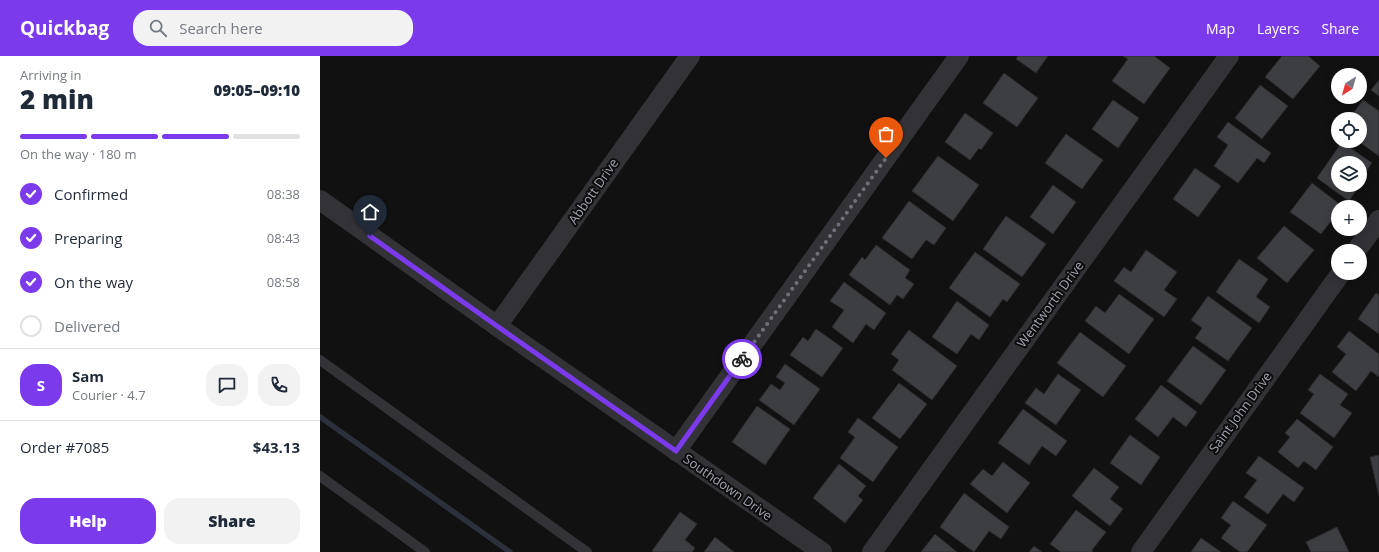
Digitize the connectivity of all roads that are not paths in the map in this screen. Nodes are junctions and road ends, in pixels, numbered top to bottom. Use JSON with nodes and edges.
{"nodes":[{"id":1,"x":690,"y":56,"type":"edge"},
{"id":2,"x":959,"y":56,"type":"edge"},
{"id":3,"x":1228,"y":56,"type":"edge"},
{"id":4,"x":320,"y":200,"type":"edge"},
{"id":5,"x":1379,"y":220,"type":"edge"},
{"id":6,"x":1361,"y":244,"type":"edge"},
{"id":7,"x":1336,"y":280,"type":"edge"},
{"id":8,"x":497,"y":326,"type":"junction"},
{"id":9,"x":320,"y":360,"type":"edge"},
{"id":10,"x":676,"y":451,"type":"junction"},
{"id":11,"x":320,"y":476,"type":"edge"},
{"id":12,"x":425,"y":552,"type":"edge"},
{"id":13,"x":588,"y":552,"type":"edge"},
{"id":14,"x":822,"y":552,"type":"edge"},
{"id":15,"x":872,"y":552,"type":"edge"},
{"id":16,"x":1140,"y":552,"type":"edge"}],
"edges":[{"from":1,"to":8,"type":"street","name":"Abbott Drive"},
{"from":2,"to":10,"type":"street"},
{"from":3,"to":15,"type":"street","name":"Wentworth Drive"},
{"from":4,"to":8,"type":"street","name":"Southdown Drive"},
{"from":5,"to":6,"type":"street"},
{"from":7,"to":16,"type":"street","name":"Saint John Drive"},
{"from":8,"to":10,"type":"street","name":"Southdown Drive"},
{"from":9,"to":13,"type":"lane"},
{"from":10,"to":14,"type":"street","name":"Southdown Drive"},
{"from":11,"to":12,"type":"lane"}]}
